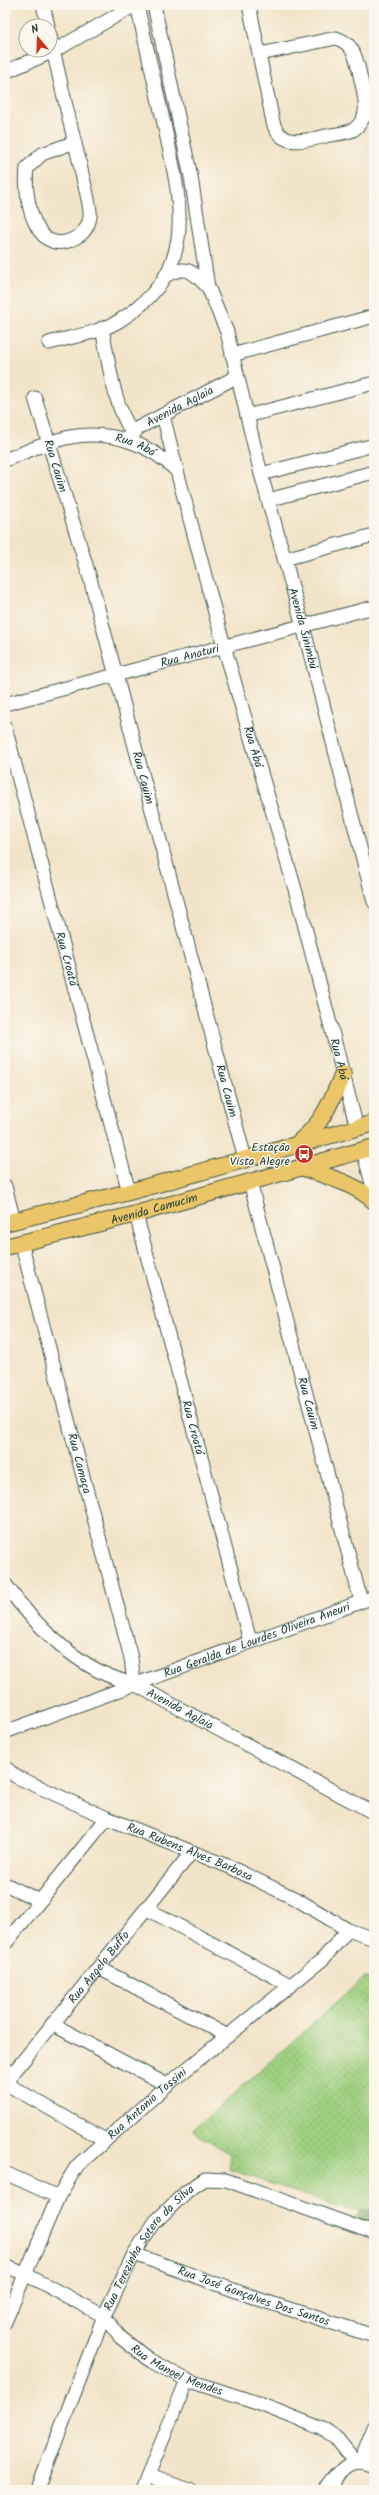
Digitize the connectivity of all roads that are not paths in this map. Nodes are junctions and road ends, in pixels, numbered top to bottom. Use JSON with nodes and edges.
{"nodes":[{"id":1,"x":43,"y":5,"type":"edge"},
{"id":2,"x":136,"y":5,"type":"edge"},
{"id":3,"x":154,"y":5,"type":"edge"},
{"id":4,"x":249,"y":5,"type":"edge"},
{"id":5,"x":46,"y":18,"type":"edge"},
{"id":6,"x":58,"y":49,"type":"edge"},
{"id":7,"x":260,"y":54,"type":"junction"},
{"id":8,"x":38,"y":58,"type":"edge"},
{"id":9,"x":56,"y":58,"type":"edge"},
{"id":10,"x":5,"y":72,"type":"edge"},
{"id":11,"x":74,"y":142,"type":"junction"},
{"id":12,"x":167,"y":275,"type":"junction"},
{"id":13,"x":208,"y":287,"type":"junction"},
{"id":14,"x":374,"y":316,"type":"edge"},
{"id":15,"x":102,"y":328,"type":"junction"},
{"id":16,"x":50,"y":344,"type":"dead end"},
{"id":17,"x":232,"y":355,"type":"junction"},
{"id":18,"x":236,"y":377,"type":"junction"},
{"id":19,"x":374,"y":383,"type":"edge"},
{"id":20,"x":35,"y":398,"type":"dead end"},
{"id":21,"x":163,"y":415,"type":"junction"},
{"id":22,"x":247,"y":416,"type":"junction"},
{"id":23,"x":131,"y":437,"type":"junction"},
{"id":24,"x":50,"y":443,"type":"junction"},
{"id":25,"x":374,"y":446,"type":"edge"},
{"id":26,"x":5,"y":460,"type":"edge"},
{"id":27,"x":177,"y":471,"type":"junction"},
{"id":28,"x":374,"y":472,"type":"edge"},
{"id":29,"x":261,"y":474,"type":"junction"},
{"id":30,"x":268,"y":500,"type":"junction"},
{"id":31,"x":374,"y":535,"type":"edge"},
{"id":32,"x":284,"y":559,"type":"junction"},
{"id":33,"x":374,"y":607,"type":"edge"},
{"id":34,"x":304,"y":626,"type":"junction"},
{"id":35,"x":224,"y":646,"type":"junction"},
{"id":36,"x":117,"y":675,"type":"junction"},
{"id":37,"x":5,"y":704,"type":"edge"},
{"id":38,"x":5,"y":727,"type":"edge"},
{"id":39,"x":374,"y":902,"type":"edge"},
{"id":40,"x":343,"y":1074,"type":"junction"},
{"id":41,"x":374,"y":1123,"type":"edge"},
{"id":42,"x":357,"y":1128,"type":"junction"},
{"id":43,"x":296,"y":1145,"type":"junction"},
{"id":44,"x":369,"y":1149,"type":"edge"},
{"id":45,"x":245,"y":1159,"type":"junction"},
{"id":46,"x":302,"y":1167,"type":"junction"},
{"id":47,"x":250,"y":1182,"type":"junction"},
{"id":48,"x":5,"y":1186,"type":"edge"},
{"id":49,"x":374,"y":1191,"type":"edge"},
{"id":50,"x":129,"y":1192,"type":"junction"},
{"id":51,"x":374,"y":1201,"type":"edge"},
{"id":52,"x":136,"y":1214,"type":"junction"},
{"id":53,"x":10,"y":1222,"type":"edge"},
{"id":54,"x":21,"y":1242,"type":"junction"},
{"id":55,"x":5,"y":1247,"type":"edge"},
{"id":56,"x":5,"y":1584,"type":"edge"},
{"id":57,"x":374,"y":1597,"type":"edge"},
{"id":58,"x":361,"y":1601,"type":"junction"},
{"id":59,"x":250,"y":1642,"type":"junction"},
{"id":60,"x":134,"y":1684,"type":"junction"},
{"id":61,"x":5,"y":1732,"type":"edge"},
{"id":62,"x":5,"y":1767,"type":"edge"},
{"id":63,"x":374,"y":1813,"type":"edge"},
{"id":64,"x":107,"y":1818,"type":"junction"},
{"id":65,"x":192,"y":1852,"type":"junction"},
{"id":66,"x":5,"y":1884,"type":"edge"},
{"id":67,"x":38,"y":1900,"type":"junction"},
{"id":68,"x":147,"y":1909,"type":"junction"},
{"id":69,"x":348,"y":1930,"type":"junction"},
{"id":70,"x":374,"y":1939,"type":"edge"},
{"id":71,"x":5,"y":1944,"type":"edge"},
{"id":72,"x":99,"y":1968,"type":"junction"},
{"id":73,"x":290,"y":1985,"type":"junction"},
{"id":74,"x":52,"y":2024,"type":"junction"},
{"id":75,"x":228,"y":2036,"type":"junction"},
{"id":76,"x":5,"y":2083,"type":"edge"},
{"id":77,"x":167,"y":2085,"type":"junction"},
{"id":78,"x":105,"y":2140,"type":"junction"},
{"id":79,"x":5,"y":2173,"type":"edge"},
{"id":80,"x":58,"y":2197,"type":"junction"},
{"id":81,"x":374,"y":2233,"type":"edge"},
{"id":82,"x":134,"y":2254,"type":"junction"},
{"id":83,"x":5,"y":2266,"type":"edge"},
{"id":84,"x":26,"y":2274,"type":"junction"},
{"id":85,"x":104,"y":2316,"type":"junction"},
{"id":86,"x":5,"y":2322,"type":"edge"},
{"id":87,"x":374,"y":2336,"type":"edge"},
{"id":88,"x":188,"y":2380,"type":"junction"},
{"id":89,"x":374,"y":2427,"type":"edge"},
{"id":90,"x":357,"y":2462,"type":"junction"},
{"id":91,"x":374,"y":2466,"type":"edge"},
{"id":92,"x":338,"y":2473,"type":"junction"},
{"id":93,"x":148,"y":2476,"type":"junction"},
{"id":94,"x":37,"y":2490,"type":"edge"},
{"id":95,"x":142,"y":2490,"type":"edge"},
{"id":96,"x":190,"y":2490,"type":"edge"},
{"id":97,"x":323,"y":2490,"type":"edge"},
{"id":98,"x":334,"y":2490,"type":"edge"}],
"edges":[{"from":1,"to":5,"type":"street"},
{"from":2,"to":6,"type":"street"},
{"from":2,"to":12,"type":"street"},
{"from":3,"to":13,"type":"street"},
{"from":4,"to":7,"type":"street"},
{"from":7,"to":7,"type":"street"},
{"from":8,"to":10,"type":"street"},
{"from":9,"to":11,"type":"street"},
{"from":11,"to":11,"type":"street"},
{"from":12,"to":13,"type":"street"},
{"from":12,"to":15,"type":"street"},
{"from":13,"to":17,"type":"street","name":"Avenida Sinimbú"},
{"from":14,"to":17,"type":"street"},
{"from":15,"to":16,"type":"street"},
{"from":15,"to":23,"type":"street"},
{"from":17,"to":18,"type":"street","name":"Avenida Sinimbú"},
{"from":18,"to":21,"type":"street","name":"Avenida Aglaia"},
{"from":18,"to":22,"type":"street","name":"Avenida Sinimbú"},
{"from":19,"to":22,"type":"street"},
{"from":20,"to":24,"type":"street","name":"Rua Cauim"},
{"from":21,"to":23,"type":"street","name":"Avenida Aglaia"},
{"from":21,"to":27,"type":"street"},
{"from":22,"to":29,"type":"street","name":"Avenida Sinimbú"},
{"from":23,"to":24,"type":"street","name":"Rua Abá"},
{"from":23,"to":27,"type":"street","name":"Rua Abá"},
{"from":24,"to":26,"type":"street"},
{"from":24,"to":36,"type":"street","name":"Rua Cauim"},
{"from":25,"to":29,"type":"street"},
{"from":27,"to":35,"type":"street","name":"Rua Abá"},
{"from":28,"to":30,"type":"street"},
{"from":29,"to":30,"type":"street","name":"Avenida Sinimbú"},
{"from":30,"to":32,"type":"street","name":"Avenida Sinimbú"},
{"from":31,"to":32,"type":"street"},
{"from":32,"to":34,"type":"street","name":"Avenida Sinimbú"},
{"from":33,"to":34,"type":"street","name":"Rua Anaturi"},
{"from":34,"to":35,"type":"street","name":"Rua Anaturi"},
{"from":34,"to":39,"type":"street","name":"Avenida Sinimbú"},
{"from":35,"to":36,"type":"street","name":"Rua Anaturi"},
{"from":35,"to":40,"type":"street","name":"Rua Abá"},
{"from":36,"to":37,"type":"street","name":"Rua Anaturi"},
{"from":36,"to":45,"type":"street","name":"Rua Cauim"},
{"from":38,"to":50,"type":"street","name":"Rua Croatá"},
{"from":40,"to":42,"type":"street","name":"Rua Abá"},
{"from":40,"to":43,"type":"main road"},
{"from":41,"to":42,"type":"main road","name":"Avenida Camucim"},
{"from":42,"to":43,"type":"main road","name":"Avenida Camucim"},
{"from":42,"to":44,"type":"main road"},
{"from":43,"to":45,"type":"main road","name":"Avenida Camucim"},
{"from":44,"to":46,"type":"main road","name":"Avenida Camucim"},
{"from":44,"to":49,"type":"street"},
{"from":45,"to":50,"type":"main road","name":"Avenida Camucim"},
{"from":46,"to":47,"type":"main road","name":"Avenida Camucim"},
{"from":46,"to":51,"type":"main road"},
{"from":47,"to":52,"type":"main road","name":"Avenida Camucim"},
{"from":47,"to":58,"type":"street","name":"Rua Cauim"},
{"from":48,"to":53,"type":"street"},
{"from":50,"to":52,"type":"main road"},
{"from":50,"to":53,"type":"main road","name":"Avenida Camucim"},
{"from":52,"to":54,"type":"main road","name":"Avenida Camucim"},
{"from":52,"to":59,"type":"street","name":"Rua Croatá"},
{"from":54,"to":55,"type":"main road","name":"Avenida Camucim"},
{"from":54,"to":60,"type":"street","name":"Rua Camaça"},
{"from":56,"to":60,"type":"street","name":"Avenida Aglaia"},
{"from":57,"to":58,"type":"street","name":"Rua Geralda de Lourdes Oliveira Aneuri"},
{"from":58,"to":59,"type":"street","name":"Rua Geralda de Lourdes Oliveira Aneuri"},
{"from":59,"to":60,"type":"street","name":"Rua Geralda de Lourdes Oliveira Aneuri"},
{"from":60,"to":61,"type":"street","name":"Rua Geralda de Lourdes Oliveira Aneuri"},
{"from":60,"to":63,"type":"street","name":"Avenida Aglaia"},
{"from":62,"to":64,"type":"street","name":"Rua Rubens Alves Barbosa"},
{"from":64,"to":65,"type":"street","name":"Rua Rubens Alves Barbosa"},
{"from":64,"to":67,"type":"street"},
{"from":65,"to":68,"type":"street","name":"Rua Angelo Buffo"},
{"from":65,"to":69,"type":"street","name":"Rua Rubens Alves Barbosa"},
{"from":66,"to":67,"type":"street"},
{"from":67,"to":71,"type":"street"},
{"from":68,"to":72,"type":"street","name":"Rua Angelo Buffo"},
{"from":68,"to":73,"type":"street"},
{"from":69,"to":70,"type":"street","name":"Rua Rubens Alves Barbosa"},
{"from":69,"to":73,"type":"street","name":"Rua Antonio Tossini"},
{"from":72,"to":74,"type":"street","name":"Rua Angelo Buffo"},
{"from":72,"to":75,"type":"street"},
{"from":73,"to":75,"type":"street","name":"Rua Antonio Tossini"},
{"from":74,"to":76,"type":"street","name":"Rua Angelo Buffo"},
{"from":74,"to":77,"type":"street"},
{"from":75,"to":77,"type":"street","name":"Rua Antonio Tossini"},
{"from":76,"to":78,"type":"street"},
{"from":77,"to":78,"type":"street","name":"Rua Antonio Tossini"},
{"from":78,"to":80,"type":"street","name":"Rua Antonio Tossini"},
{"from":79,"to":80,"type":"street"},
{"from":80,"to":84,"type":"street","name":"Rua Antonio Tossini"},
{"from":81,"to":82,"type":"street","name":"Rua Terezinha Sotero da Silva"},
{"from":82,"to":85,"type":"street","name":"Rua Terezinha Sotero da Silva"},
{"from":82,"to":87,"type":"street","name":"Rua José Gonçalves Dos Santos"},
{"from":83,"to":84,"type":"street","name":"Rua Manoel Mendes"},
{"from":84,"to":85,"type":"street","name":"Rua Manoel Mendes"},
{"from":84,"to":86,"type":"street","name":"Rua Antonio Tossini"},
{"from":85,"to":88,"type":"street","name":"Rua Manoel Mendes"},
{"from":85,"to":94,"type":"street","name":"Rua Terezinha Sotero da Silva"},
{"from":88,"to":90,"type":"street","name":"Rua Manoel Mendes"},
{"from":88,"to":93,"type":"street"},
{"from":89,"to":90,"type":"street"},
{"from":90,"to":91,"type":"street"},
{"from":90,"to":92,"type":"street"},
{"from":92,"to":97,"type":"street"},
{"from":92,"to":98,"type":"street"},
{"from":93,"to":95,"type":"street"},
{"from":93,"to":96,"type":"street"}]}
